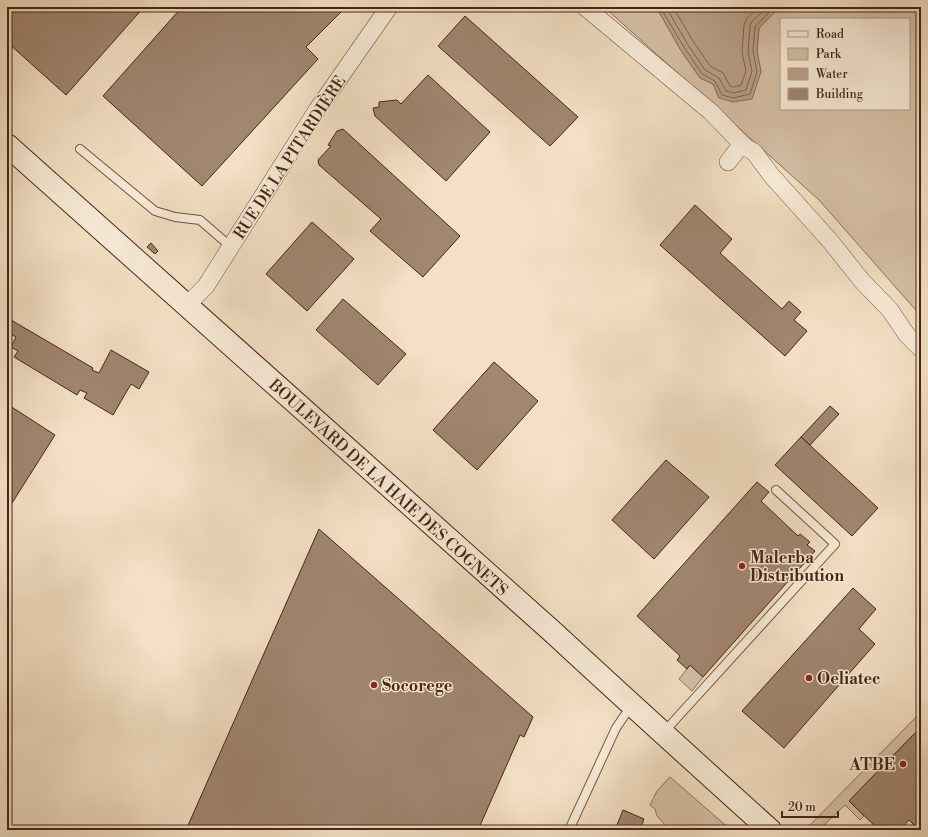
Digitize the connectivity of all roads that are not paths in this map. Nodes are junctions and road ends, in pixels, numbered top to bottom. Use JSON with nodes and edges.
{"nodes":[{"id":1,"x":389,"y":7,"type":"edge"},
{"id":2,"x":585,"y":7,"type":"edge"},
{"id":3,"x":7,"y":145,"type":"edge"},
{"id":4,"x":745,"y":147,"type":"junction"},
{"id":5,"x":80,"y":149,"type":"dead end"},
{"id":6,"x":728,"y":162,"type":"dead end"},
{"id":7,"x":231,"y":247,"type":"junction"},
{"id":8,"x":186,"y":306,"type":"junction"},
{"id":9,"x":921,"y":349,"type":"edge"},
{"id":10,"x":776,"y":490,"type":"dead end"},
{"id":11,"x":631,"y":706,"type":"junction"},
{"id":12,"x":663,"y":732,"type":"junction"},
{"id":13,"x":763,"y":826,"type":"edge"},
{"id":14,"x":569,"y":830,"type":"edge"}],
"edges":[{"from":1,"to":7,"type":"street","name":"RUE DE LA PITARDIÈRE"},
{"from":2,"to":4,"type":"street"},
{"from":3,"to":8,"type":"main road","name":"BOULEVARD DE LA HAIE DES COGNETS"},
{"from":4,"to":6,"type":"street"},
{"from":4,"to":9,"type":"street"},
{"from":5,"to":7,"type":"lane"},
{"from":7,"to":8,"type":"street","name":"RUE DE LA PITARDIÈRE"},
{"from":8,"to":11,"type":"main road","name":"BOULEVARD DE LA HAIE DES COGNETS"},
{"from":10,"to":12,"type":"lane"},
{"from":11,"to":12,"type":"main road","name":"BOULEVARD DE LA HAIE DES COGNETS"},
{"from":11,"to":14,"type":"lane"},
{"from":12,"to":13,"type":"main road","name":"BOULEVARD DE LA HAIE DES COGNETS"}]}
